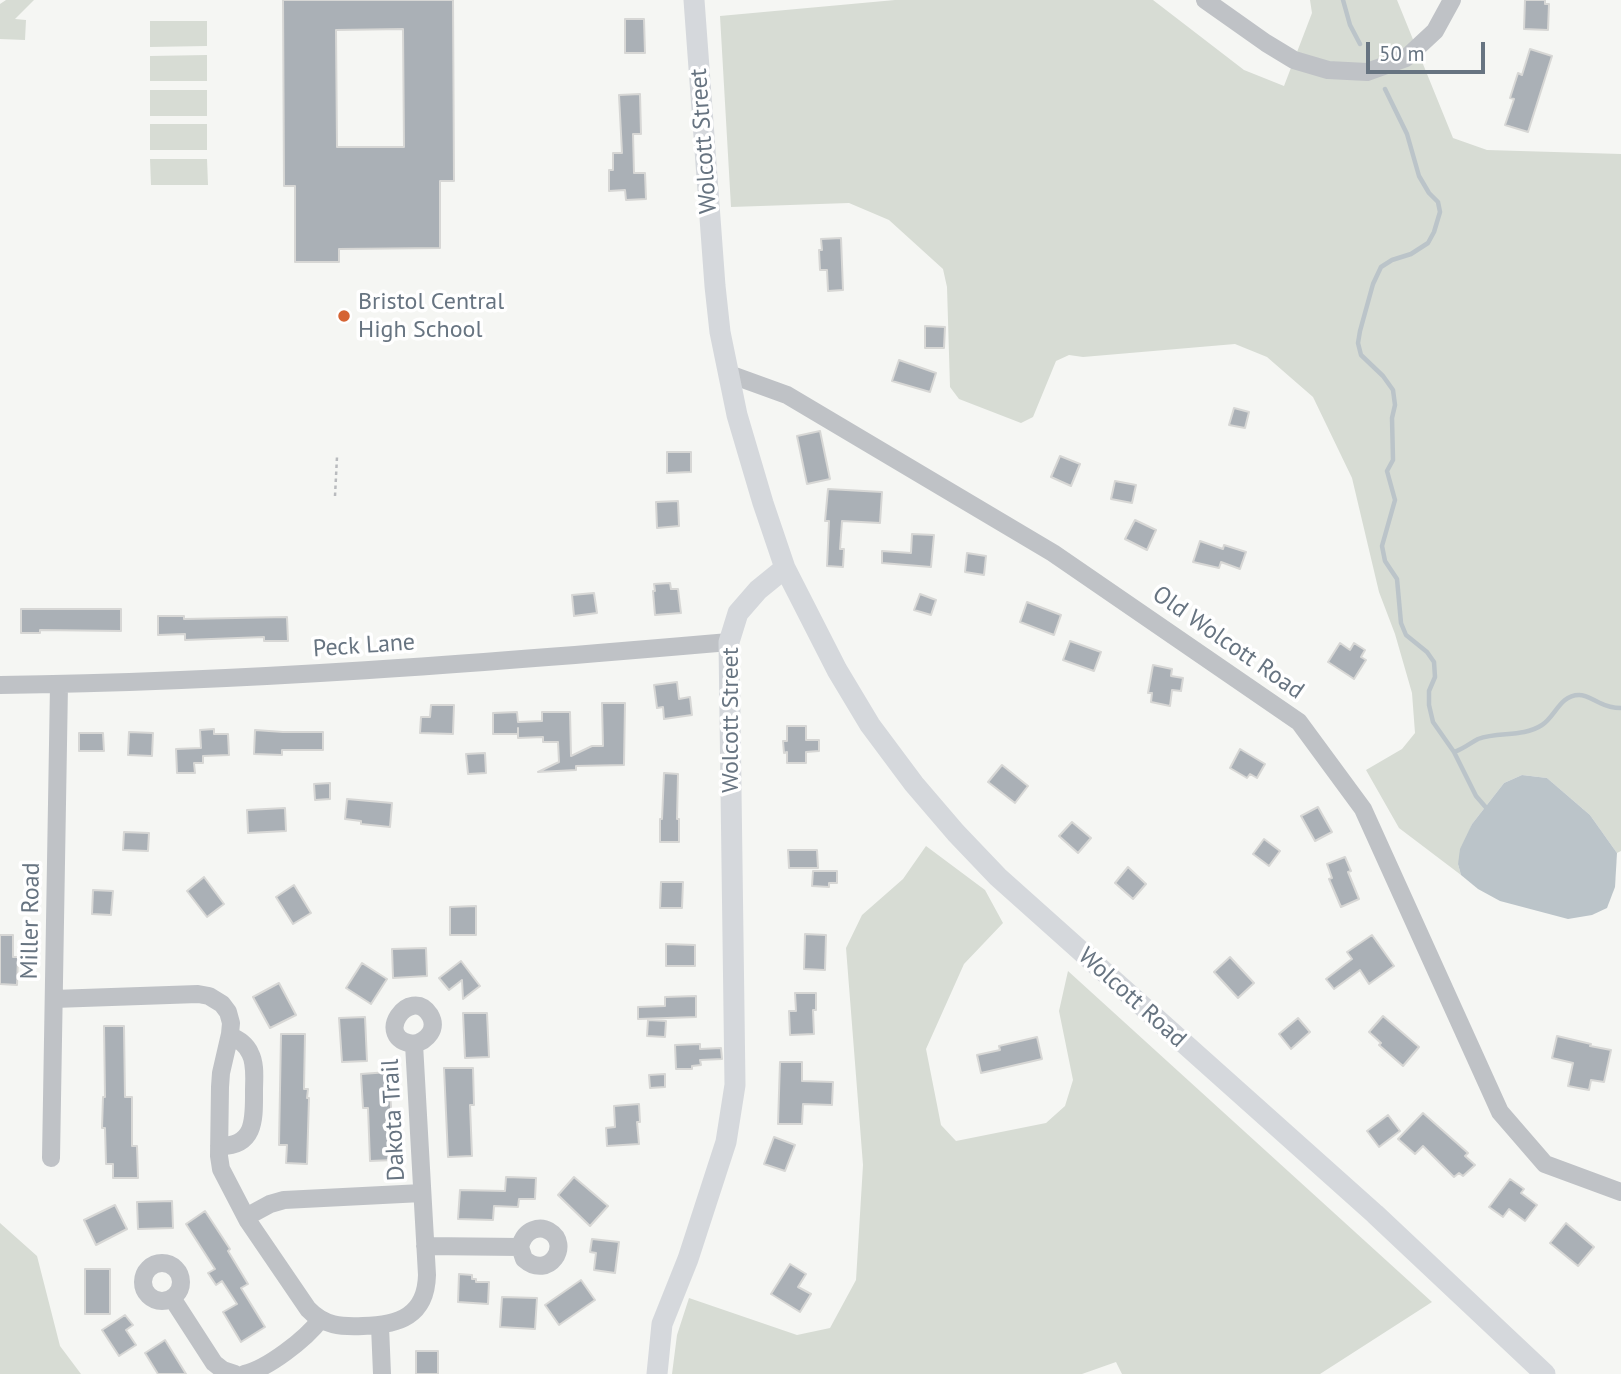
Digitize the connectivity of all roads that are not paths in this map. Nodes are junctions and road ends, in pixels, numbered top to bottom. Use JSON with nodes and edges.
{"nodes":[{"id":1,"x":694,"y":0,"type":"edge"},
{"id":2,"x":1205,"y":0,"type":"edge"},
{"id":3,"x":1452,"y":0,"type":"edge"},
{"id":4,"x":729,"y":374,"type":"junction"},
{"id":5,"x":785,"y":568,"type":"junction"},
{"id":6,"x":729,"y":642,"type":"junction"},
{"id":7,"x":0,"y":685,"type":"edge"},
{"id":8,"x":59,"y":685,"type":"junction"},
{"id":9,"x":54,"y":999,"type":"junction"},
{"id":10,"x":229,"y":1036,"type":"junction"},
{"id":11,"x":414,"y":1044,"type":"dead end"},
{"id":12,"x":219,"y":1146,"type":"junction"},
{"id":13,"x":51,"y":1158,"type":"dead end"},
{"id":14,"x":1621,"y":1192,"type":"edge"},
{"id":15,"x":422,"y":1193,"type":"junction"},
{"id":16,"x":246,"y":1217,"type":"junction"},
{"id":17,"x":425,"y":1246,"type":"junction"},
{"id":18,"x":520,"y":1247,"type":"dead end"},
{"id":19,"x":172,"y":1298,"type":"dead end"},
{"id":20,"x":320,"y":1320,"type":"junction"},
{"id":21,"x":380,"y":1326,"type":"junction"},
{"id":22,"x":234,"y":1374,"type":"edge"},
{"id":23,"x":244,"y":1374,"type":"edge"},
{"id":24,"x":382,"y":1374,"type":"edge"},
{"id":25,"x":657,"y":1374,"type":"edge"},
{"id":26,"x":1545,"y":1374,"type":"edge"}],
"edges":[{"from":1,"to":4,"type":"main road","name":"Wolcott Street"},
{"from":2,"to":3,"type":"street"},
{"from":4,"to":5,"type":"main road","name":"Wolcott Street"},
{"from":4,"to":14,"type":"street","name":"Old Wolcott Road"},
{"from":5,"to":6,"type":"main road","name":"Wolcott Street"},
{"from":5,"to":26,"type":"main road","name":"Wolcott Road"},
{"from":6,"to":8,"type":"street","name":"Peck Lane"},
{"from":6,"to":25,"type":"main road","name":"Wolcott Street"},
{"from":7,"to":8,"type":"street","name":"Peck Lane"},
{"from":8,"to":9,"type":"street","name":"Miller Road"},
{"from":9,"to":10,"type":"street"},
{"from":9,"to":13,"type":"street","name":"Miller Road"},
{"from":10,"to":12,"type":"street"},
{"from":10,"to":12,"type":"street"},
{"from":11,"to":15,"type":"street","name":"Dakota Trail"},
{"from":12,"to":16,"type":"street"},
{"from":15,"to":16,"type":"street"},
{"from":15,"to":17,"type":"street","name":"Dakota Trail"},
{"from":16,"to":20,"type":"street"},
{"from":17,"to":18,"type":"street"},
{"from":17,"to":21,"type":"street","name":"Dakota Trail"},
{"from":19,"to":22,"type":"street"},
{"from":20,"to":21,"type":"street"},
{"from":20,"to":23,"type":"street"},
{"from":21,"to":24,"type":"street"}]}
